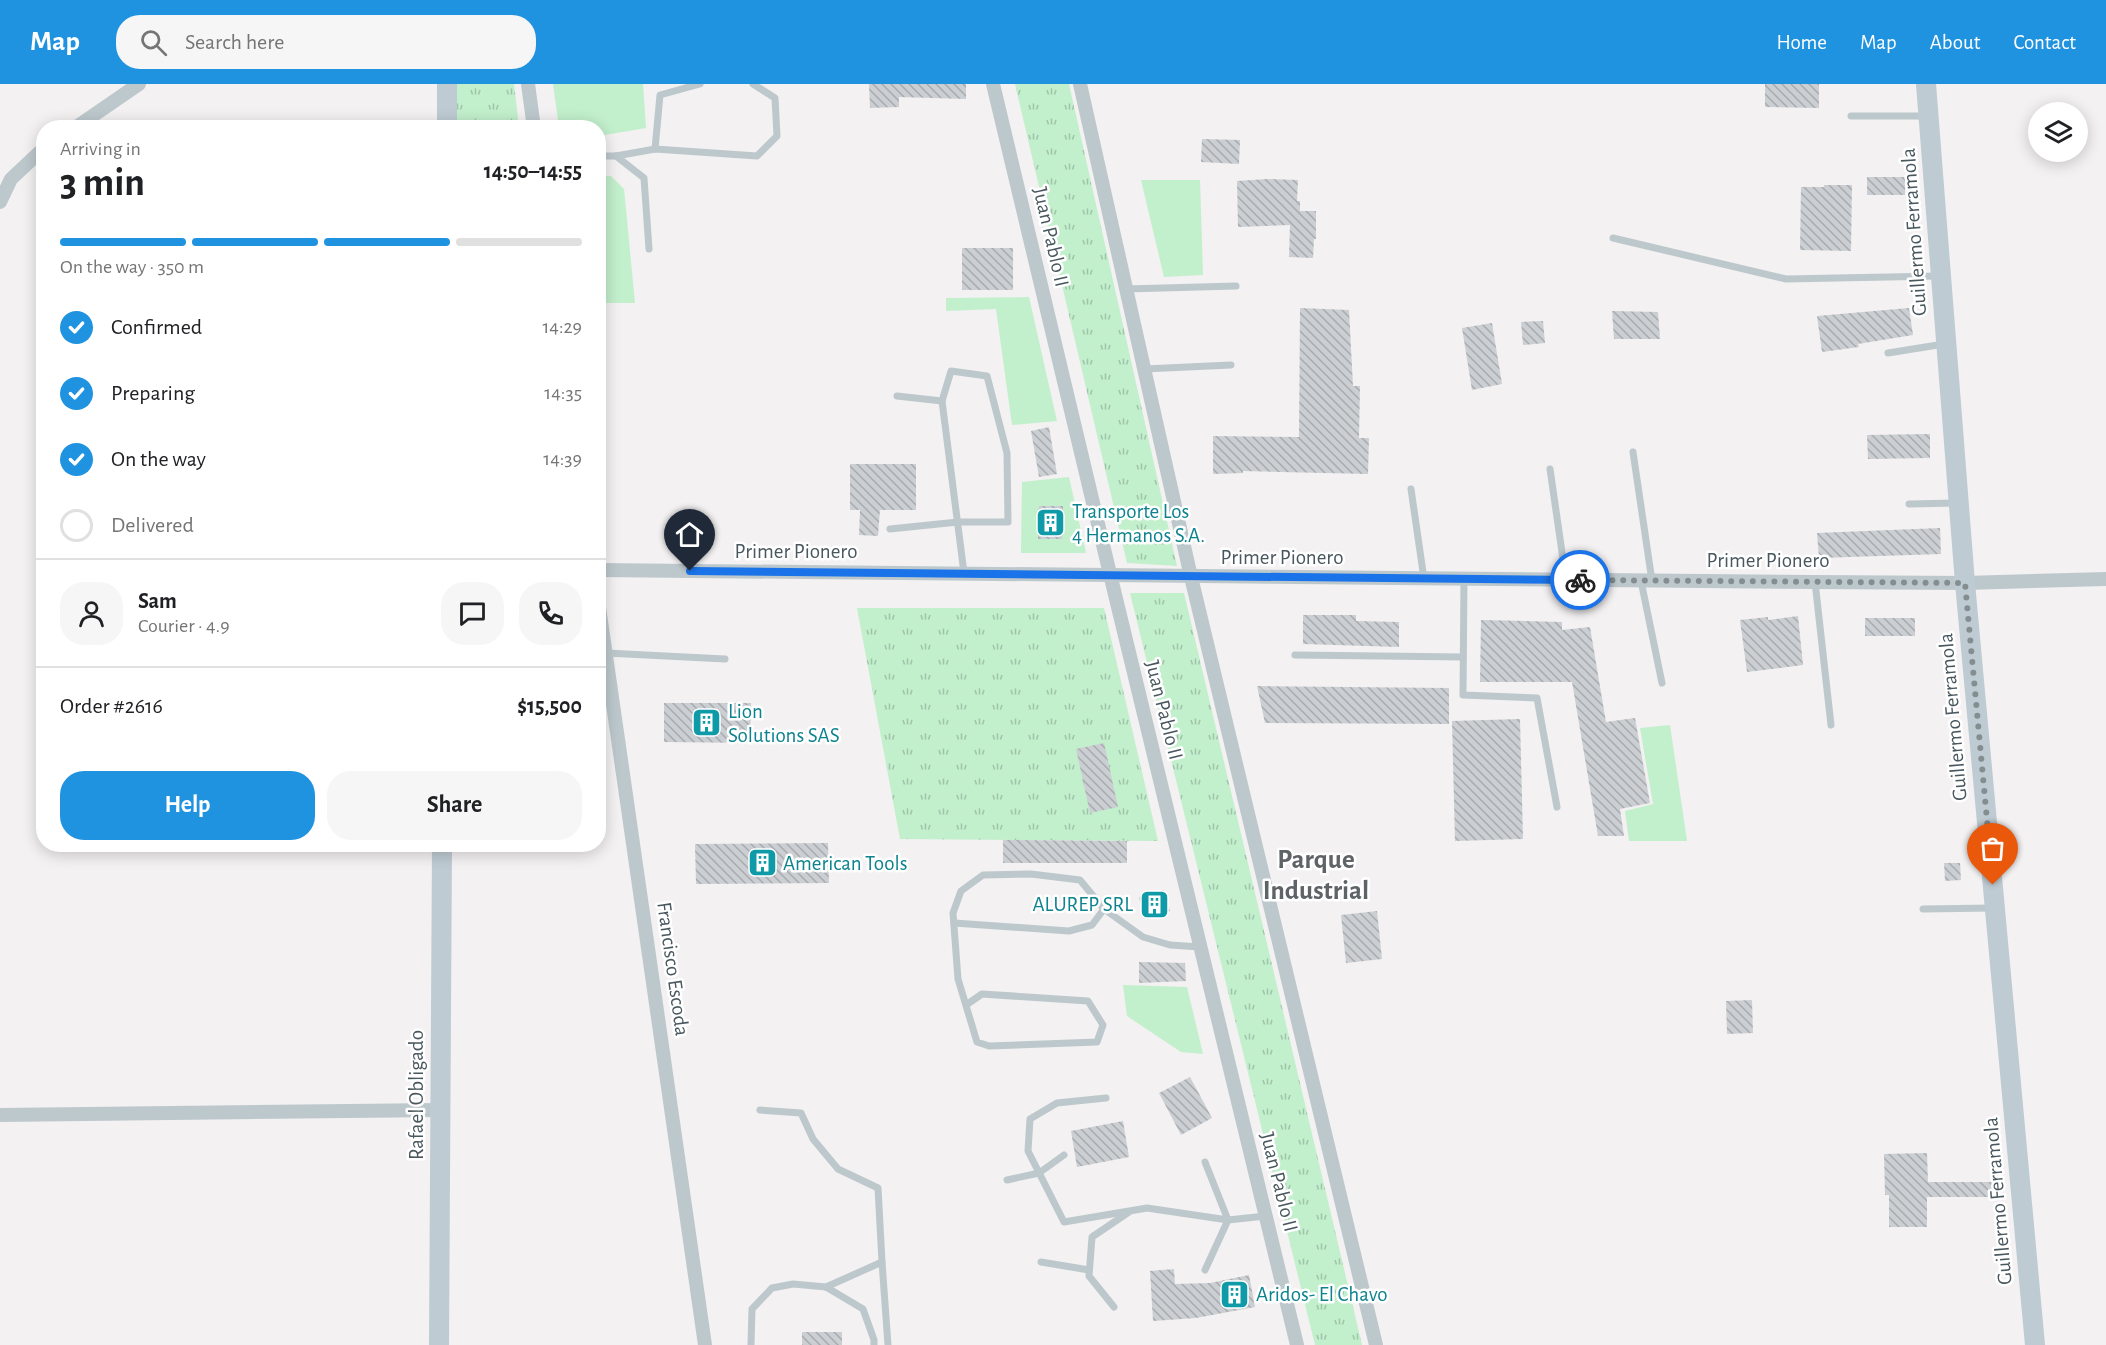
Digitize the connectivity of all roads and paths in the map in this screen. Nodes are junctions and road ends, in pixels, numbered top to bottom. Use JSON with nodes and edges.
{"nodes":[{"id":1,"x":139,"y":84,"type":"edge"},
{"id":2,"x":447,"y":84,"type":"edge"},
{"id":3,"x":528,"y":84,"type":"edge"},
{"id":4,"x":700,"y":84,"type":"edge"},
{"id":5,"x":753,"y":84,"type":"edge"},
{"id":6,"x":993,"y":84,"type":"edge"},
{"id":7,"x":1080,"y":84,"type":"edge"},
{"id":8,"x":1926,"y":84,"type":"edge"},
{"id":9,"x":1851,"y":116,"type":"dead end"},
{"id":10,"x":1929,"y":117,"type":"junction"},
{"id":11,"x":87,"y":120,"type":"edge"},
{"id":12,"x":447,"y":120,"type":"edge"},
{"id":13,"x":533,"y":120,"type":"edge"},
{"id":14,"x":655,"y":149,"type":"junction"},
{"id":15,"x":36,"y":156,"type":"edge"},
{"id":16,"x":606,"y":156,"type":"edge"},
{"id":17,"x":616,"y":156,"type":"junction"},
{"id":18,"x":0,"y":202,"type":"edge"},
{"id":19,"x":1612,"y":238,"type":"dead end"},
{"id":20,"x":649,"y":249,"type":"dead end"},
{"id":21,"x":1941,"y":276,"type":"junction"},
{"id":22,"x":1236,"y":286,"type":"dead end"},
{"id":23,"x":1126,"y":288,"type":"junction"},
{"id":24,"x":1947,"y":344,"type":"junction"},
{"id":25,"x":1888,"y":353,"type":"dead end"},
{"id":26,"x":1231,"y":365,"type":"dead end"},
{"id":27,"x":1144,"y":369,"type":"junction"},
{"id":28,"x":897,"y":396,"type":"dead end"},
{"id":29,"x":942,"y":401,"type":"junction"},
{"id":30,"x":1633,"y":452,"type":"dead end"},
{"id":31,"x":1550,"y":468,"type":"dead end"},
{"id":32,"x":1411,"y":489,"type":"dead end"},
{"id":33,"x":1959,"y":503,"type":"junction"},
{"id":34,"x":1909,"y":504,"type":"dead end"},
{"id":35,"x":958,"y":522,"type":"junction"},
{"id":36,"x":890,"y":529,"type":"dead end"},
{"id":37,"x":606,"y":570,"type":"edge"},
{"id":38,"x":964,"y":573,"type":"junction"},
{"id":39,"x":1110,"y":574,"type":"junction"},
{"id":40,"x":1191,"y":577,"type":"junction"},
{"id":41,"x":1425,"y":579,"type":"junction"},
{"id":42,"x":1464,"y":579,"type":"junction"},
{"id":43,"x":2106,"y":579,"type":"edge"},
{"id":44,"x":1566,"y":580,"type":"junction"},
{"id":45,"x":1646,"y":580,"type":"junction"},
{"id":46,"x":1815,"y":582,"type":"junction"},
{"id":47,"x":1965,"y":583,"type":"junction"},
{"id":48,"x":606,"y":653,"type":"joint"},
{"id":49,"x":1295,"y":656,"type":"dead end"},
{"id":50,"x":1463,"y":657,"type":"junction"},
{"id":51,"x":725,"y":658,"type":"dead end"},
{"id":52,"x":1662,"y":683,"type":"dead end"},
{"id":53,"x":1831,"y":725,"type":"dead end"},
{"id":54,"x":1557,"y":807,"type":"dead end"},
{"id":55,"x":442,"y":852,"type":"edge"},
{"id":56,"x":1995,"y":908,"type":"junction"},
{"id":57,"x":1104,"y":909,"type":"junction"},
{"id":58,"x":1923,"y":909,"type":"dead end"},
{"id":59,"x":954,"y":923,"type":"junction"},
{"id":60,"x":1200,"y":947,"type":"junction"},
{"id":61,"x":966,"y":1005,"type":"junction"},
{"id":62,"x":1106,"y":1098,"type":"dead end"},
{"id":63,"x":440,"y":1110,"type":"junction"},
{"id":64,"x":760,"y":1110,"type":"dead end"},
{"id":65,"x":0,"y":1115,"type":"edge"},
{"id":66,"x":1064,"y":1155,"type":"dead end"},
{"id":67,"x":1204,"y":1162,"type":"dead end"},
{"id":68,"x":1039,"y":1173,"type":"junction"},
{"id":69,"x":1007,"y":1180,"type":"dead end"},
{"id":70,"x":1131,"y":1211,"type":"junction"},
{"id":71,"x":1266,"y":1216,"type":"junction"},
{"id":72,"x":1228,"y":1220,"type":"junction"},
{"id":73,"x":882,"y":1262,"type":"junction"},
{"id":74,"x":1041,"y":1262,"type":"dead end"},
{"id":75,"x":1089,"y":1270,"type":"junction"},
{"id":76,"x":1205,"y":1270,"type":"dead end"},
{"id":77,"x":826,"y":1287,"type":"junction"},
{"id":78,"x":1114,"y":1307,"type":"dead end"},
{"id":79,"x":439,"y":1345,"type":"edge"},
{"id":80,"x":705,"y":1345,"type":"edge"},
{"id":81,"x":752,"y":1345,"type":"edge"},
{"id":82,"x":874,"y":1345,"type":"edge"},
{"id":83,"x":888,"y":1345,"type":"edge"},
{"id":84,"x":1297,"y":1345,"type":"edge"},
{"id":85,"x":1376,"y":1345,"type":"edge"},
{"id":86,"x":2035,"y":1345,"type":"edge"}],
"edges":[{"from":1,"to":11,"type":"street"},
{"from":2,"to":12,"type":"street"},
{"from":3,"to":13,"type":"street"},
{"from":4,"to":14,"type":"lane"},
{"from":5,"to":14,"type":"lane"},
{"from":6,"to":39,"type":"street","name":"Juan Pablo II"},
{"from":7,"to":23,"type":"street"},
{"from":8,"to":10,"type":"street","name":"Guillermo Ferramola"},
{"from":9,"to":10,"type":"lane"},
{"from":10,"to":21,"type":"street","name":"Guillermo Ferramola"},
{"from":14,"to":17,"type":"lane"},
{"from":15,"to":18,"type":"street"},
{"from":16,"to":17,"type":"lane"},
{"from":17,"to":20,"type":"lane"},
{"from":19,"to":21,"type":"lane"},
{"from":21,"to":24,"type":"street","name":"Guillermo Ferramola"},
{"from":22,"to":23,"type":"lane"},
{"from":23,"to":27,"type":"street"},
{"from":24,"to":25,"type":"lane"},
{"from":24,"to":33,"type":"street","name":"Guillermo Ferramola"},
{"from":26,"to":27,"type":"lane"},
{"from":27,"to":40,"type":"street"},
{"from":28,"to":29,"type":"lane"},
{"from":29,"to":35,"type":"lane"},
{"from":29,"to":35,"type":"lane"},
{"from":30,"to":45,"type":"lane"},
{"from":31,"to":44,"type":"lane"},
{"from":32,"to":41,"type":"lane"},
{"from":33,"to":34,"type":"lane"},
{"from":33,"to":47,"type":"street","name":"Guillermo Ferramola"},
{"from":35,"to":36,"type":"lane"},
{"from":35,"to":38,"type":"lane"},
{"from":37,"to":38,"type":"street","name":"Primer Pionero"},
{"from":38,"to":39,"type":"street","name":"Primer Pionero"},
{"from":39,"to":40,"type":"street","name":"Primer Pionero"},
{"from":39,"to":60,"type":"street","name":"Juan Pablo II"},
{"from":40,"to":41,"type":"street","name":"Primer Pionero"},
{"from":40,"to":85,"type":"street"},
{"from":41,"to":42,"type":"street","name":"Primer Pionero"},
{"from":42,"to":44,"type":"street","name":"Primer Pionero"},
{"from":42,"to":50,"type":"lane"},
{"from":43,"to":47,"type":"street","name":"Primer Pionero"},
{"from":44,"to":45,"type":"street","name":"Primer Pionero"},
{"from":45,"to":46,"type":"street","name":"Primer Pionero"},
{"from":45,"to":52,"type":"lane"},
{"from":46,"to":47,"type":"street","name":"Primer Pionero"},
{"from":46,"to":53,"type":"lane"},
{"from":47,"to":56,"type":"street","name":"Guillermo Ferramola"},
{"from":48,"to":51,"type":"lane"},
{"from":48,"to":80,"type":"street","name":"Francisco Escoda"},
{"from":49,"to":50,"type":"lane"},
{"from":50,"to":54,"type":"lane"},
{"from":55,"to":63,"type":"street","name":"Rafael Obligado"},
{"from":56,"to":58,"type":"lane"},
{"from":56,"to":86,"type":"street","name":"Guillermo Ferramola"},
{"from":57,"to":59,"type":"lane"},
{"from":57,"to":59,"type":"lane"},
{"from":57,"to":60,"type":"lane"},
{"from":59,"to":61,"type":"lane"},
{"from":60,"to":71,"type":"street","name":"Juan Pablo II"},
{"from":61,"to":61,"type":"lane"},
{"from":62,"to":68,"type":"lane"},
{"from":63,"to":65,"type":"street"},
{"from":63,"to":79,"type":"street","name":"Rafael Obligado"},
{"from":64,"to":73,"type":"lane"},
{"from":66,"to":68,"type":"lane"},
{"from":67,"to":72,"type":"lane"},
{"from":68,"to":69,"type":"lane"},
{"from":68,"to":70,"type":"lane"},
{"from":70,"to":72,"type":"lane"},
{"from":70,"to":75,"type":"lane"},
{"from":71,"to":72,"type":"lane"},
{"from":71,"to":84,"type":"street","name":"Juan Pablo II"},
{"from":72,"to":76,"type":"lane"},
{"from":73,"to":77,"type":"lane"},
{"from":73,"to":83,"type":"lane"},
{"from":74,"to":75,"type":"lane"},
{"from":75,"to":78,"type":"lane"},
{"from":77,"to":81,"type":"lane"},
{"from":77,"to":82,"type":"lane"}]}
